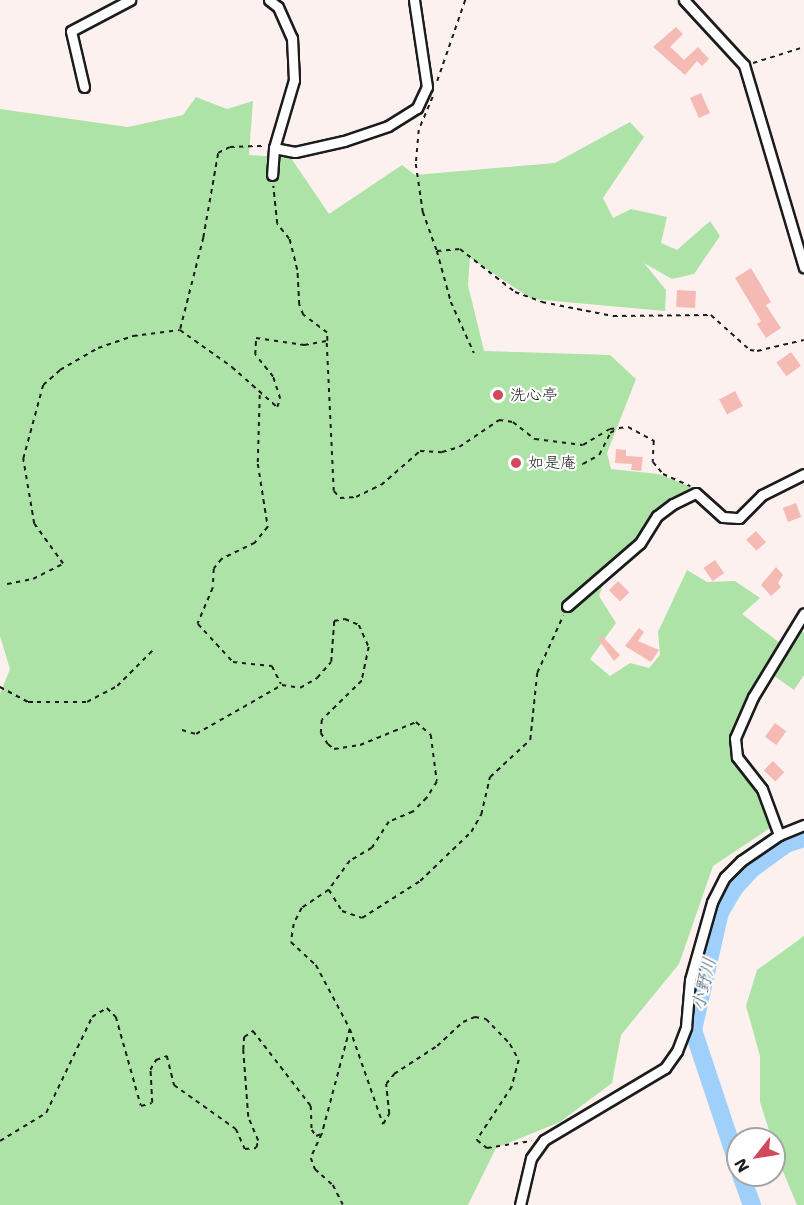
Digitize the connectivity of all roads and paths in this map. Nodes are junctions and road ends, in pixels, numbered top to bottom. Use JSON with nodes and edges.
{"nodes":[{"id":1,"x":130,"y":0,"type":"edge"},
{"id":2,"x":269,"y":0,"type":"edge"},
{"id":3,"x":414,"y":0,"type":"edge"},
{"id":4,"x":465,"y":0,"type":"edge"},
{"id":5,"x":684,"y":0,"type":"edge"},
{"id":6,"x":804,"y":47,"type":"edge"},
{"id":7,"x":744,"y":66,"type":"junction"},
{"id":8,"x":436,"y":82,"type":"dead end"},
{"id":9,"x":84,"y":87,"type":"dead end"},
{"id":10,"x":434,"y":92,"type":"dead end"},
{"id":11,"x":274,"y":148,"type":"junction"},
{"id":12,"x":272,"y":175,"type":"joint"},
{"id":13,"x":437,"y":250,"type":"junction"},
{"id":14,"x":804,"y":267,"type":"edge"},
{"id":15,"x":180,"y":330,"type":"junction"},
{"id":16,"x":804,"y":340,"type":"edge"},
{"id":17,"x":327,"y":342,"type":"junction"},
{"id":18,"x":474,"y":352,"type":"dead end"},
{"id":19,"x":260,"y":394,"type":"junction"},
{"id":20,"x":618,"y":428,"type":"junction"},
{"id":21,"x":555,"y":468,"type":"dead end"},
{"id":22,"x":804,"y":474,"type":"edge"},
{"id":23,"x":696,"y":493,"type":"junction"},
{"id":24,"x":7,"y":584,"type":"dead end"},
{"id":25,"x":567,"y":606,"type":"joint"},
{"id":26,"x":804,"y":613,"type":"edge"},
{"id":27,"x":153,"y":650,"type":"dead end"},
{"id":28,"x":282,"y":685,"type":"junction"},
{"id":29,"x":0,"y":687,"type":"edge"},
{"id":30,"x":182,"y":730,"type":"dead end"},
{"id":31,"x":804,"y":825,"type":"edge"},
{"id":32,"x":779,"y":835,"type":"junction"},
{"id":33,"x":329,"y":890,"type":"junction"},
{"id":34,"x":350,"y":1029,"type":"junction"},
{"id":35,"x":322,"y":1134,"type":"junction"},
{"id":36,"x":544,"y":1140,"type":"junction"},
{"id":37,"x":0,"y":1141,"type":"edge"},
{"id":38,"x":343,"y":1205,"type":"edge"},
{"id":39,"x":520,"y":1205,"type":"edge"}],
"edges":[{"from":1,"to":9,"type":"street"},
{"from":2,"to":11,"type":"street"},
{"from":3,"to":11,"type":"street"},
{"from":4,"to":8,"type":"path"},
{"from":5,"to":7,"type":"street"},
{"from":6,"to":7,"type":"path"},
{"from":7,"to":14,"type":"street"},
{"from":10,"to":13,"type":"path"},
{"from":11,"to":12,"type":"street"},
{"from":11,"to":15,"type":"path"},
{"from":12,"to":17,"type":"path"},
{"from":13,"to":16,"type":"path"},
{"from":13,"to":18,"type":"path"},
{"from":15,"to":19,"type":"path"},
{"from":15,"to":24,"type":"path"},
{"from":17,"to":19,"type":"path"},
{"from":17,"to":20,"type":"path"},
{"from":19,"to":28,"type":"path"},
{"from":20,"to":21,"type":"path"},
{"from":20,"to":23,"type":"path"},
{"from":22,"to":23,"type":"street"},
{"from":23,"to":25,"type":"street"},
{"from":25,"to":33,"type":"path"},
{"from":26,"to":32,"type":"street"},
{"from":27,"to":29,"type":"path"},
{"from":28,"to":30,"type":"path"},
{"from":28,"to":33,"type":"path"},
{"from":31,"to":32,"type":"street"},
{"from":32,"to":36,"type":"street"},
{"from":33,"to":34,"type":"path"},
{"from":34,"to":35,"type":"path"},
{"from":34,"to":36,"type":"path"},
{"from":35,"to":37,"type":"path"},
{"from":35,"to":38,"type":"path"},
{"from":36,"to":39,"type":"street"}]}
